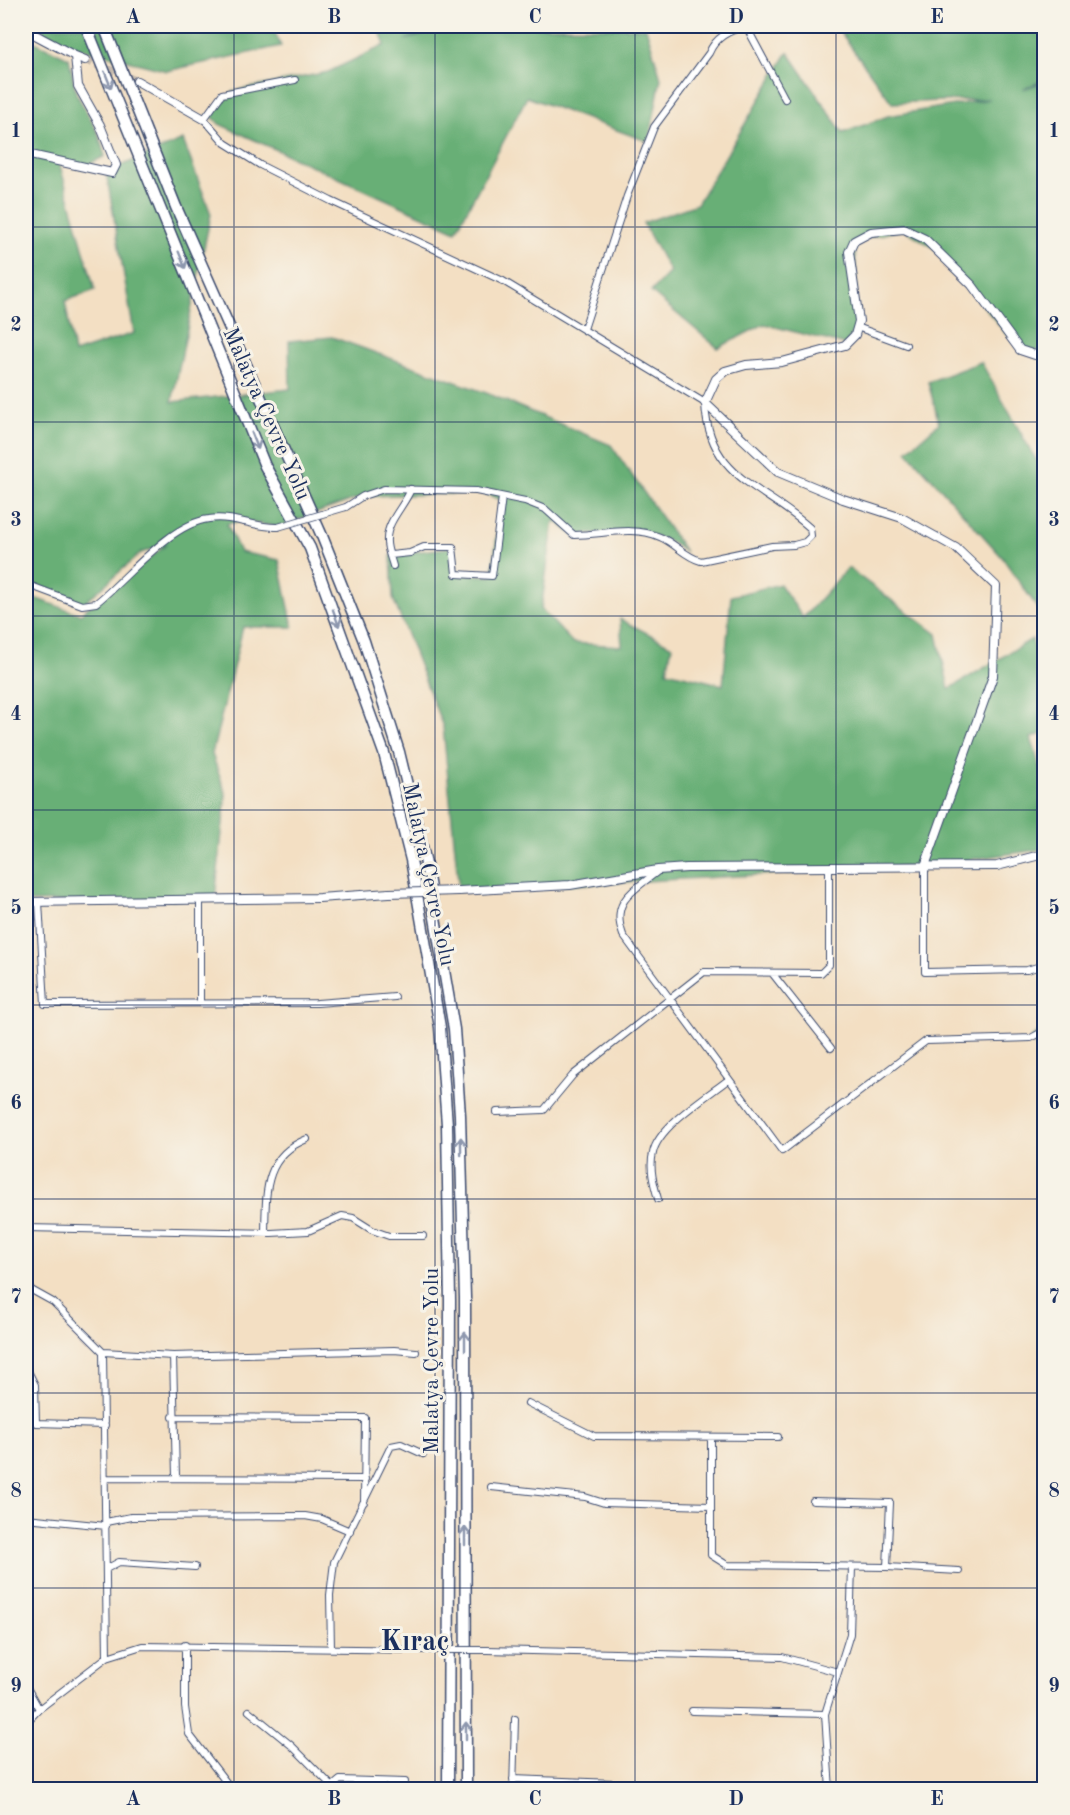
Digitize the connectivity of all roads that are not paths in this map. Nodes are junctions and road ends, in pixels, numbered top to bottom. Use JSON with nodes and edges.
{"nodes":[{"id":1,"x":86,"y":26,"type":"edge"},
{"id":2,"x":104,"y":26,"type":"edge"},
{"id":3,"x":748,"y":26,"type":"edge"},
{"id":4,"x":26,"y":30,"type":"edge"},
{"id":5,"x":75,"y":56,"type":"junction"},
{"id":6,"x":85,"y":60,"type":"tunnel mouth"},
{"id":7,"x":295,"y":80,"type":"dead end"},
{"id":8,"x":137,"y":81,"type":"tunnel mouth"},
{"id":9,"x":785,"y":99,"type":"dead end"},
{"id":10,"x":204,"y":119,"type":"junction"},
{"id":11,"x":26,"y":154,"type":"edge"},
{"id":12,"x":857,"y":327,"type":"junction"},
{"id":13,"x":584,"y":329,"type":"junction"},
{"id":14,"x":906,"y":345,"type":"dead end"},
{"id":15,"x":1044,"y":350,"type":"edge"},
{"id":16,"x":705,"y":403,"type":"junction"},
{"id":17,"x":411,"y":489,"type":"junction"},
{"id":18,"x":502,"y":496,"type":"junction"},
{"id":19,"x":391,"y":555,"type":"junction"},
{"id":20,"x":393,"y":567,"type":"dead end"},
{"id":21,"x":26,"y":584,"type":"edge"},
{"id":22,"x":1044,"y":854,"type":"edge"},
{"id":23,"x":925,"y":866,"type":"junction"},
{"id":24,"x":829,"y":868,"type":"junction"},
{"id":25,"x":658,"y":870,"type":"junction"},
{"id":26,"x":200,"y":900,"type":"junction"},
{"id":27,"x":26,"y":902,"type":"edge"},
{"id":28,"x":39,"y":902,"type":"junction"},
{"id":29,"x":1044,"y":965,"type":"edge"},
{"id":30,"x":772,"y":973,"type":"junction"},
{"id":31,"x":395,"y":997,"type":"dead end"},
{"id":32,"x":669,"y":998,"type":"junction"},
{"id":33,"x":200,"y":1003,"type":"junction"},
{"id":34,"x":1044,"y":1031,"type":"edge"},
{"id":35,"x":831,"y":1048,"type":"dead end"},
{"id":36,"x":729,"y":1079,"type":"junction"},
{"id":37,"x":496,"y":1112,"type":"dead end"},
{"id":38,"x":307,"y":1139,"type":"dead end"},
{"id":39,"x":658,"y":1199,"type":"dead end"},
{"id":40,"x":26,"y":1228,"type":"edge"},
{"id":41,"x":265,"y":1233,"type":"junction"},
{"id":42,"x":423,"y":1236,"type":"dead end"},
{"id":43,"x":26,"y":1287,"type":"edge"},
{"id":44,"x":103,"y":1352,"type":"junction"},
{"id":45,"x":416,"y":1352,"type":"dead end"},
{"id":46,"x":173,"y":1356,"type":"junction"},
{"id":47,"x":26,"y":1367,"type":"edge"},
{"id":48,"x":528,"y":1403,"type":"dead end"},
{"id":49,"x":173,"y":1417,"type":"junction"},
{"id":50,"x":105,"y":1425,"type":"junction"},
{"id":51,"x":711,"y":1437,"type":"junction"},
{"id":52,"x":778,"y":1437,"type":"dead end"},
{"id":53,"x":423,"y":1454,"type":"dead end"},
{"id":54,"x":176,"y":1476,"type":"junction"},
{"id":55,"x":105,"y":1478,"type":"junction"},
{"id":56,"x":365,"y":1479,"type":"junction"},
{"id":57,"x":491,"y":1487,"type":"dead end"},
{"id":58,"x":813,"y":1501,"type":"dead end"},
{"id":59,"x":364,"y":1502,"type":"junction"},
{"id":60,"x":711,"y":1506,"type":"junction"},
{"id":61,"x":26,"y":1518,"type":"edge"},
{"id":62,"x":106,"y":1524,"type":"junction"},
{"id":63,"x":350,"y":1531,"type":"junction"},
{"id":64,"x":195,"y":1567,"type":"dead end"},
{"id":65,"x":852,"y":1567,"type":"junction"},
{"id":66,"x":887,"y":1567,"type":"junction"},
{"id":67,"x":106,"y":1569,"type":"junction"},
{"id":68,"x":959,"y":1571,"type":"dead end"},
{"id":69,"x":184,"y":1645,"type":"junction"},
{"id":70,"x":331,"y":1648,"type":"junction"},
{"id":71,"x":107,"y":1657,"type":"junction"},
{"id":72,"x":838,"y":1671,"type":"junction"},
{"id":73,"x":26,"y":1686,"type":"edge"},
{"id":74,"x":39,"y":1710,"type":"junction"},
{"id":75,"x":249,"y":1711,"type":"dead end"},
{"id":76,"x":692,"y":1711,"type":"dead end"},
{"id":77,"x":825,"y":1714,"type":"junction"},
{"id":78,"x":515,"y":1719,"type":"dead end"},
{"id":79,"x":26,"y":1723,"type":"edge"},
{"id":80,"x":513,"y":1779,"type":"junction"},
{"id":81,"x":226,"y":1782,"type":"junction"},
{"id":82,"x":405,"y":1782,"type":"dead end"},
{"id":83,"x":330,"y":1787,"type":"edge"},
{"id":84,"x":762,"y":1788,"type":"edge"},
{"id":85,"x":219,"y":1790,"type":"edge"},
{"id":86,"x":234,"y":1790,"type":"edge"},
{"id":87,"x":448,"y":1790,"type":"edge"},
{"id":88,"x":466,"y":1790,"type":"edge"},
{"id":89,"x":513,"y":1790,"type":"edge"},
{"id":90,"x":793,"y":1790,"type":"edge"},
{"id":91,"x":830,"y":1790,"type":"edge"}],
"edges":[{"from":1,"to":87,"type":"highway","name":"Malatya Çevre Yolu","one_way":true},
{"from":88,"to":2,"type":"highway","name":"Malatya Çevre Yolu","one_way":true},
{"from":3,"to":9,"type":"street"},
{"from":3,"to":13,"type":"street"},
{"from":4,"to":5,"type":"street"},
{"from":5,"to":6,"type":"street"},
{"from":5,"to":11,"type":"street"},
{"from":7,"to":10,"type":"street"},
{"from":8,"to":10,"type":"street"},
{"from":10,"to":13,"type":"street"},
{"from":12,"to":14,"type":"street"},
{"from":12,"to":15,"type":"street"},
{"from":12,"to":16,"type":"street"},
{"from":13,"to":16,"type":"street"},
{"from":16,"to":18,"type":"street"},
{"from":16,"to":23,"type":"street"},
{"from":17,"to":18,"type":"street"},
{"from":17,"to":19,"type":"street"},
{"from":17,"to":21,"type":"street","bridge":true},
{"from":18,"to":19,"type":"street"},
{"from":19,"to":20,"type":"street"},
{"from":22,"to":23,"type":"street"},
{"from":23,"to":24,"type":"street"},
{"from":23,"to":29,"type":"street"},
{"from":24,"to":25,"type":"street"},
{"from":24,"to":30,"type":"street"},
{"from":25,"to":26,"type":"street","bridge":true},
{"from":25,"to":32,"type":"street"},
{"from":26,"to":28,"type":"street"},
{"from":26,"to":33,"type":"street"},
{"from":27,"to":28,"type":"street"},
{"from":28,"to":33,"type":"street"},
{"from":30,"to":32,"type":"street"},
{"from":30,"to":35,"type":"street"},
{"from":31,"to":33,"type":"street"},
{"from":32,"to":36,"type":"street"},
{"from":32,"to":37,"type":"street"},
{"from":34,"to":36,"type":"street"},
{"from":36,"to":39,"type":"street"},
{"from":38,"to":41,"type":"street"},
{"from":40,"to":41,"type":"street"},
{"from":41,"to":42,"type":"street"},
{"from":43,"to":44,"type":"street"},
{"from":44,"to":46,"type":"street"},
{"from":44,"to":50,"type":"street"},
{"from":45,"to":46,"type":"street"},
{"from":46,"to":49,"type":"street"},
{"from":47,"to":50,"type":"street"},
{"from":48,"to":51,"type":"street"},
{"from":49,"to":54,"type":"street"},
{"from":49,"to":56,"type":"street"},
{"from":50,"to":55,"type":"street"},
{"from":51,"to":52,"type":"street"},
{"from":51,"to":60,"type":"street"},
{"from":53,"to":59,"type":"street"},
{"from":54,"to":55,"type":"street"},
{"from":54,"to":56,"type":"street"},
{"from":55,"to":62,"type":"street"},
{"from":56,"to":59,"type":"street"},
{"from":57,"to":60,"type":"street"},
{"from":58,"to":66,"type":"street"},
{"from":59,"to":63,"type":"street"},
{"from":60,"to":65,"type":"street"},
{"from":61,"to":62,"type":"street"},
{"from":62,"to":63,"type":"street"},
{"from":62,"to":67,"type":"street"},
{"from":63,"to":70,"type":"street"},
{"from":64,"to":67,"type":"street"},
{"from":65,"to":66,"type":"street"},
{"from":65,"to":72,"type":"street"},
{"from":66,"to":68,"type":"street"},
{"from":67,"to":71,"type":"street"},
{"from":69,"to":70,"type":"street"},
{"from":69,"to":71,"type":"street"},
{"from":69,"to":81,"type":"street"},
{"from":70,"to":72,"type":"street","bridge":true},
{"from":71,"to":74,"type":"street"},
{"from":72,"to":77,"type":"street"},
{"from":73,"to":74,"type":"street"},
{"from":74,"to":79,"type":"street"},
{"from":75,"to":83,"type":"street"},
{"from":76,"to":77,"type":"street"},
{"from":77,"to":91,"type":"street"},
{"from":78,"to":80,"type":"street"},
{"from":80,"to":84,"type":"street"},
{"from":80,"to":89,"type":"street"},
{"from":81,"to":85,"type":"street"},
{"from":81,"to":86,"type":"street"},
{"from":82,"to":83,"type":"street"},
{"from":84,"to":90,"type":"street"}]}
